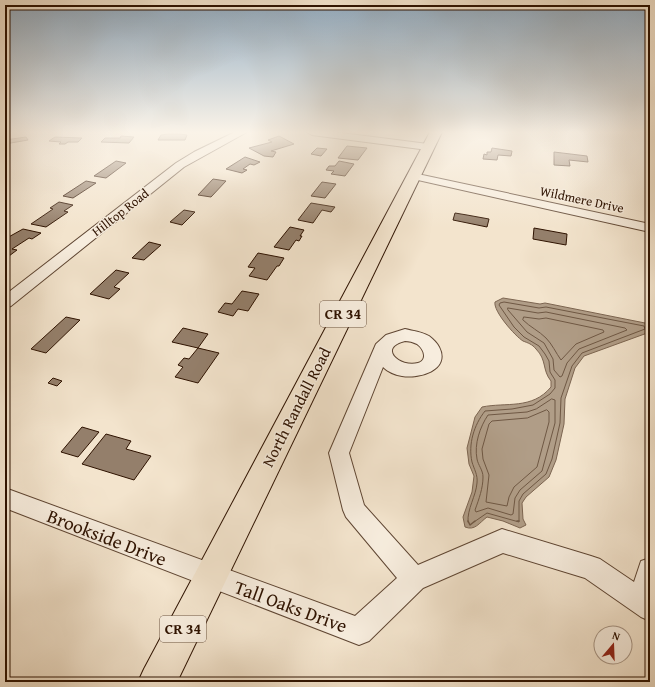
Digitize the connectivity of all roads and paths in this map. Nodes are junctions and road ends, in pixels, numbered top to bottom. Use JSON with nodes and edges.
{"nodes":[{"id":1,"x":182,"y":164,"type":"edge"},
{"id":2,"x":419,"y":164,"type":"edge"},
{"id":3,"x":413,"y":176,"type":"junction"},
{"id":4,"x":650,"y":228,"type":"edge"},
{"id":5,"x":5,"y":303,"type":"edge"},
{"id":6,"x":382,"y":348,"type":"dead end"},
{"id":7,"x":5,"y":498,"type":"edge"},
{"id":8,"x":650,"y":570,"type":"edge"},
{"id":9,"x":210,"y":576,"type":"junction"},
{"id":10,"x":414,"y":579,"type":"junction"},
{"id":11,"x":646,"y":605,"type":"edge"},
{"id":12,"x":157,"y":682,"type":"edge"}],
"edges":[{"from":1,"to":5,"type":"street","name":"Hilltop Road"},
{"from":2,"to":3,"type":"main road","name":"North Randall Road","number":"CR 34"},
{"from":3,"to":4,"type":"street","name":"Wildmere Drive"},
{"from":3,"to":9,"type":"main road","name":"North Randall Road","number":"CR 34"},
{"from":6,"to":10,"type":"street"},
{"from":7,"to":9,"type":"street","name":"Brookside Drive"},
{"from":8,"to":11,"type":"street","name":"Tall Oaks Drive"},
{"from":9,"to":10,"type":"street","name":"Tall Oaks Drive"},
{"from":9,"to":12,"type":"main road","name":"North Randall Road","number":"CR 34"},
{"from":10,"to":11,"type":"street","name":"Tall Oaks Drive"}]}
